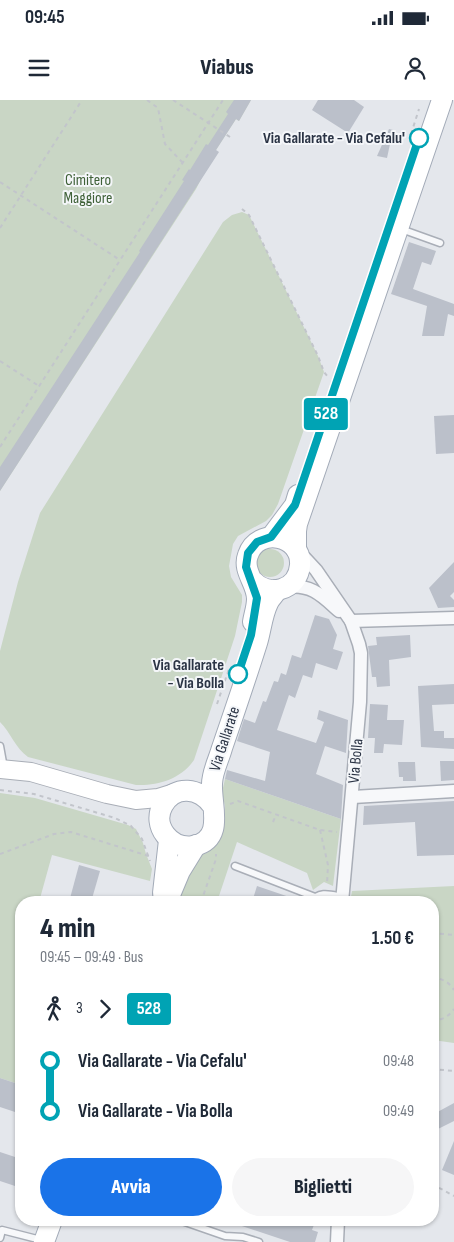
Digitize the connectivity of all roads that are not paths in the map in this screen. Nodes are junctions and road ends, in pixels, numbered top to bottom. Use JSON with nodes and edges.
{"nodes":[{"id":1,"x":442,"y":100,"type":"edge"},
{"id":2,"x":426,"y":104,"type":"edge"},
{"id":3,"x":399,"y":228,"type":"junction"},
{"id":4,"x":440,"y":243,"type":"dead end"},
{"id":5,"x":271,"y":537,"type":"junction"},
{"id":6,"x":297,"y":551,"type":"junction"},
{"id":7,"x":252,"y":580,"type":"junction"},
{"id":8,"x":282,"y":589,"type":"junction"},
{"id":9,"x":454,"y":618,"type":"edge"},
{"id":10,"x":351,"y":621,"type":"junction"},
{"id":11,"x":0,"y":746,"type":"edge"},
{"id":12,"x":2,"y":769,"type":"edge"},
{"id":13,"x":454,"y":791,"type":"edge"},
{"id":14,"x":178,"y":792,"type":"junction"},
{"id":15,"x":107,"y":794,"type":"junction"},
{"id":16,"x":353,"y":797,"type":"junction"},
{"id":17,"x":218,"y":806,"type":"junction"},
{"id":18,"x":165,"y":834,"type":"junction"},
{"id":19,"x":196,"y":845,"type":"junction"},
{"id":20,"x":235,"y":866,"type":"dead end"},
{"id":21,"x":161,"y":896,"type":"edge"},
{"id":22,"x":170,"y":896,"type":"edge"},
{"id":23,"x":305,"y":896,"type":"edge"},
{"id":24,"x":317,"y":896,"type":"edge"},
{"id":25,"x":329,"y":896,"type":"edge"},
{"id":26,"x":343,"y":896,"type":"edge"},
{"id":27,"x":50,"y":1226,"type":"edge"},
{"id":28,"x":196,"y":1226,"type":"edge"},
{"id":29,"x":338,"y":1226,"type":"edge"},
{"id":30,"x":0,"y":1238,"type":"edge"},
{"id":31,"x":45,"y":1241,"type":"edge"},
{"id":32,"x":259,"y":1242,"type":"edge"},
{"id":33,"x":337,"y":1242,"type":"edge"}],
"edges":[{"from":1,"to":3,"type":"main road","name":"Via Gallarate"},
{"from":2,"to":5,"type":"main road","name":"Via Gallarate"},
{"from":3,"to":4,"type":"lane"},
{"from":3,"to":6,"type":"main road","name":"Via Gallarate"},
{"from":5,"to":6,"type":"main road"},
{"from":5,"to":7,"type":"main road","name":"Via Gallarate"},
{"from":6,"to":8,"type":"main road","name":"Via Gallarate"},
{"from":6,"to":10,"type":"street","name":"Via Bolla"},
{"from":7,"to":8,"type":"main road"},
{"from":7,"to":14,"type":"main road","name":"Via Gallarate"},
{"from":8,"to":10,"type":"street","name":"Via Bolla"},
{"from":8,"to":17,"type":"main road","name":"Via Gallarate"},
{"from":9,"to":10,"type":"street"},
{"from":10,"to":16,"type":"street","name":"Via Bolla"},
{"from":11,"to":12,"type":"lane"},
{"from":12,"to":15,"type":"street"},
{"from":13,"to":16,"type":"street"},
{"from":14,"to":15,"type":"street"},
{"from":14,"to":17,"type":"main road"},
{"from":14,"to":18,"type":"main road","name":"Via Gallarate"},
{"from":15,"to":18,"type":"street"},
{"from":16,"to":26,"type":"street","name":"Via Bolla"},
{"from":17,"to":19,"type":"main road","name":"Via Gallarate"},
{"from":18,"to":19,"type":"main road"},
{"from":18,"to":21,"type":"main road","name":"Via Gallarate"},
{"from":19,"to":22,"type":"main road","name":"Via Gallarate"},
{"from":20,"to":23,"type":"lane"},
{"from":24,"to":25,"type":"lane"},
{"from":27,"to":31,"type":"main road"},
{"from":28,"to":32,"type":"lane"},
{"from":29,"to":33,"type":"street"},
{"from":30,"to":31,"type":"lane"}]}
